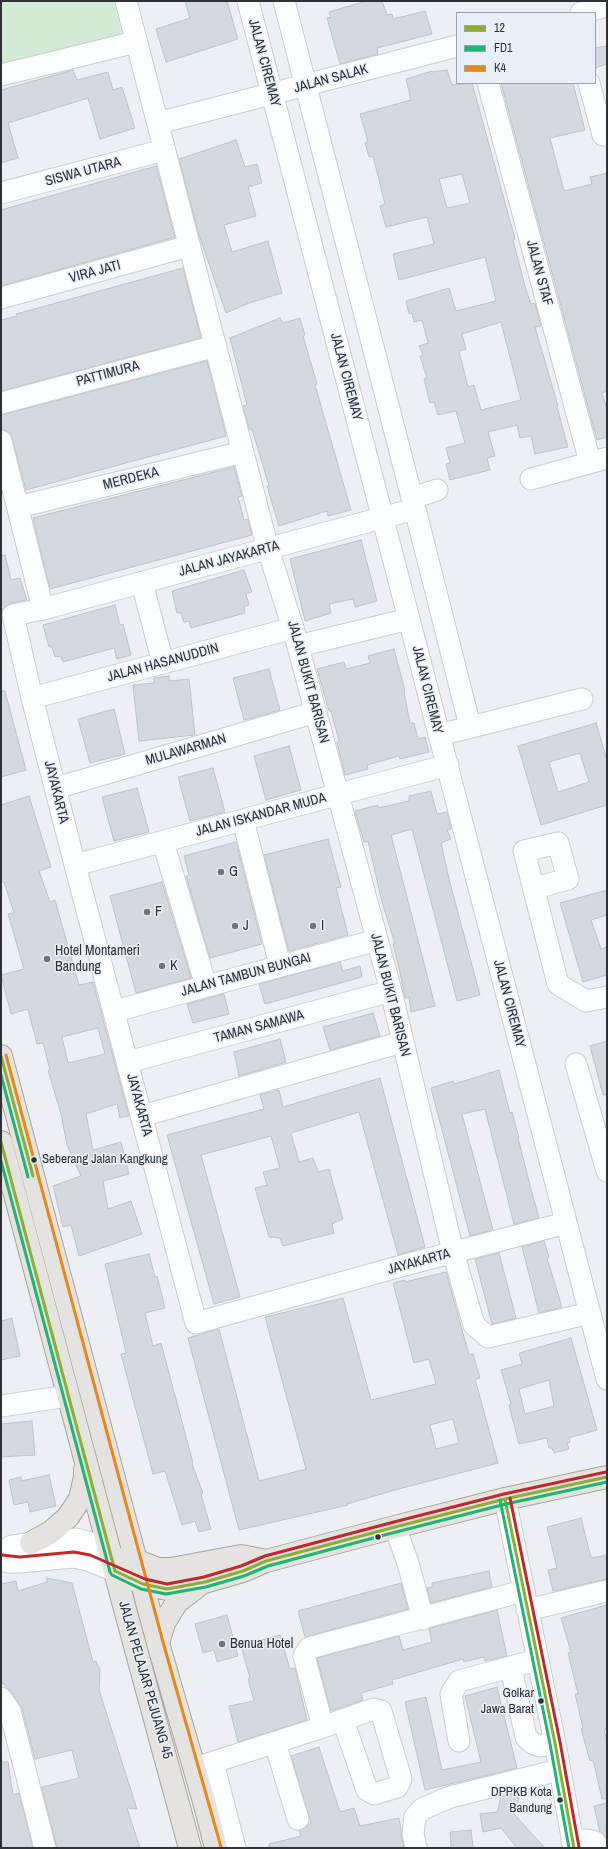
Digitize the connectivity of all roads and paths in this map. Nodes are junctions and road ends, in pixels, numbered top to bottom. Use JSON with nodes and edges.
{"nodes":[{"id":1,"x":126,"y":1,"type":"edge"},
{"id":2,"x":248,"y":1,"type":"edge"},
{"id":3,"x":284,"y":1,"type":"edge"},
{"id":4,"x":607,"y":6,"type":"edge"},
{"id":5,"x":585,"y":12,"type":"edge"},
{"id":6,"x":136,"y":42,"type":"junction"},
{"id":7,"x":456,"y":46,"type":"edge"},
{"id":8,"x":1,"y":76,"type":"edge"},
{"id":9,"x":488,"y":84,"type":"edge"},
{"id":10,"x":589,"y":84,"type":"edge"},
{"id":11,"x":305,"y":85,"type":"junction"},
{"id":12,"x":273,"y":94,"type":"junction"},
{"id":13,"x":158,"y":123,"type":"junction"},
{"id":14,"x":607,"y":134,"type":"edge"},
{"id":15,"x":164,"y":150,"type":"junction"},
{"id":16,"x":1,"y":193,"type":"edge"},
{"id":17,"x":189,"y":246,"type":"junction"},
{"id":18,"x":1,"y":298,"type":"edge"},
{"id":19,"x":216,"y":346,"type":"junction"},
{"id":20,"x":1,"y":403,"type":"edge"},
{"id":21,"x":1,"y":441,"type":"edge"},
{"id":22,"x":243,"y":452,"type":"junction"},
{"id":23,"x":599,"y":460,"type":"edge"},
{"id":24,"x":531,"y":479,"type":"dead end"},
{"id":25,"x":437,"y":490,"type":"dead end"},
{"id":26,"x":18,"y":507,"type":"junction"},
{"id":27,"x":383,"y":518,"type":"junction"},
{"id":28,"x":268,"y":549,"type":"junction"},
{"id":29,"x":142,"y":583,"type":"junction"},
{"id":30,"x":43,"y":609,"type":"junction"},
{"id":31,"x":409,"y":619,"type":"junction"},
{"id":32,"x":296,"y":637,"type":"junction"},
{"id":33,"x":163,"y":663,"type":"junction"},
{"id":34,"x":32,"y":698,"type":"junction"},
{"id":35,"x":582,"y":699,"type":"dead end"},
{"id":36,"x":316,"y":712,"type":"junction"},
{"id":37,"x":470,"y":726,"type":"junction"},
{"id":38,"x":439,"y":735,"type":"junction"},
{"id":39,"x":448,"y":765,"type":"junction"},
{"id":40,"x":56,"y":788,"type":"junction"},
{"id":41,"x":338,"y":794,"type":"junction"},
{"id":42,"x":243,"y":820,"type":"junction"},
{"id":43,"x":163,"y":842,"type":"junction"},
{"id":44,"x":75,"y":865,"type":"junction"},
{"id":45,"x":535,"y":888,"type":"dead end"},
{"id":46,"x":377,"y":940,"type":"junction"},
{"id":47,"x":280,"y":965,"type":"junction"},
{"id":48,"x":206,"y":986,"type":"junction"},
{"id":49,"x":391,"y":991,"type":"junction"},
{"id":50,"x":607,"y":997,"type":"edge"},
{"id":51,"x":115,"y":1011,"type":"junction"},
{"id":52,"x":402,"y":1042,"type":"junction"},
{"id":53,"x":1,"y":1056,"type":"edge"},
{"id":54,"x":128,"y":1062,"type":"junction"},
{"id":55,"x":576,"y":1064,"type":"dead end"},
{"id":56,"x":142,"y":1116,"type":"junction"},
{"id":57,"x":1,"y":1142,"type":"edge"},
{"id":58,"x":607,"y":1172,"type":"edge"},
{"id":59,"x":8,"y":1192,"type":"edge"},
{"id":60,"x":566,"y":1223,"type":"junction"},
{"id":61,"x":454,"y":1252,"type":"junction"},
{"id":62,"x":590,"y":1313,"type":"junction"},
{"id":63,"x":607,"y":1379,"type":"edge"},
{"id":64,"x":68,"y":1396,"type":"junction"},
{"id":65,"x":1,"y":1406,"type":"edge"},
{"id":66,"x":84,"y":1455,"type":"junction"},
{"id":67,"x":607,"y":1477,"type":"edge"},
{"id":68,"x":505,"y":1499,"type":"junction"},
{"id":69,"x":394,"y":1527,"type":"junction"},
{"id":70,"x":30,"y":1543,"type":"junction"},
{"id":71,"x":109,"y":1548,"type":"junction"},
{"id":72,"x":1,"y":1552,"type":"edge"},
{"id":73,"x":1,"y":1560,"type":"edge"},
{"id":74,"x":266,"y":1561,"type":"junction"},
{"id":75,"x":137,"y":1562,"type":"junction"},
{"id":76,"x":115,"y":1571,"type":"junction"},
{"id":77,"x":205,"y":1582,"type":"junction"},
{"id":78,"x":143,"y":1584,"type":"junction"},
{"id":79,"x":607,"y":1591,"type":"edge"},
{"id":80,"x":525,"y":1601,"type":"junction"},
{"id":81,"x":423,"y":1619,"type":"junction"},
{"id":82,"x":158,"y":1643,"type":"junction"},
{"id":83,"x":537,"y":1660,"type":"junction"},
{"id":84,"x":511,"y":1668,"type":"junction"},
{"id":85,"x":1,"y":1698,"type":"edge"},
{"id":86,"x":343,"y":1720,"type":"dead end"},
{"id":87,"x":322,"y":1727,"type":"junction"},
{"id":88,"x":459,"y":1741,"type":"dead end"},
{"id":89,"x":275,"y":1743,"type":"junction"},
{"id":90,"x":555,"y":1743,"type":"junction"},
{"id":91,"x":204,"y":1766,"type":"junction"},
{"id":92,"x":559,"y":1770,"type":"junction"},
{"id":93,"x":205,"y":1805,"type":"junction"},
{"id":94,"x":182,"y":1811,"type":"junction"},
{"id":95,"x":298,"y":1819,"type":"dead end"},
{"id":96,"x":573,"y":1845,"type":"edge"},
{"id":97,"x":45,"y":1848,"type":"edge"},
{"id":98,"x":190,"y":1848,"type":"edge"},
{"id":99,"x":216,"y":1848,"type":"edge"},
{"id":100,"x":235,"y":1848,"type":"edge"},
{"id":101,"x":416,"y":1848,"type":"edge"},
{"id":102,"x":599,"y":1848,"type":"edge"}],
"edges":[{"from":1,"to":6,"type":"street","name":"JALAN BUKIT BARISAN"},
{"from":2,"to":12,"type":"street","name":"JALAN CIREMAY"},
{"from":3,"to":11,"type":"street"},
{"from":4,"to":5,"type":"street"},
{"from":6,"to":8,"type":"street"},
{"from":6,"to":13,"type":"street","name":"JALAN BUKIT BARISAN"},
{"from":7,"to":11,"type":"street","name":"JALAN SALAK"},
{"from":9,"to":23,"type":"street","name":"JALAN STAF"},
{"from":10,"to":14,"type":"street"},
{"from":11,"to":12,"type":"street","name":"JALAN SALAK"},
{"from":11,"to":25,"type":"street"},
{"from":12,"to":13,"type":"street","name":"JALAN SALAK"},
{"from":12,"to":27,"type":"street","name":"JALAN CIREMAY"},
{"from":13,"to":15,"type":"street","name":"JALAN BUKIT BARISAN"},
{"from":15,"to":16,"type":"street","name":"SISWA UTARA"},
{"from":15,"to":17,"type":"street","name":"JALAN BUKIT BARISAN"},
{"from":17,"to":18,"type":"street","name":"VIRA JATI"},
{"from":17,"to":19,"type":"street","name":"JALAN BUKIT BARISAN"},
{"from":19,"to":20,"type":"street","name":"PATTIMURA"},
{"from":19,"to":22,"type":"street","name":"JALAN BUKIT BARISAN"},
{"from":21,"to":26,"type":"street"},
{"from":22,"to":26,"type":"street","name":"MERDEKA"},
{"from":22,"to":28,"type":"street","name":"JALAN BUKIT BARISAN"},
{"from":23,"to":24,"type":"street"},
{"from":26,"to":30,"type":"street"},
{"from":27,"to":28,"type":"street","name":"JALAN JAYAKARTA"},
{"from":27,"to":31,"type":"street","name":"JALAN CIREMAY"},
{"from":27,"to":37,"type":"street","name":"JALAN JAYAKARTA"},
{"from":28,"to":29,"type":"street","name":"JALAN JAYAKARTA"},
{"from":28,"to":32,"type":"street","name":"JALAN BUKIT BARISAN"},
{"from":29,"to":30,"type":"street","name":"JALAN JAYAKARTA"},
{"from":29,"to":33,"type":"street"},
{"from":30,"to":34,"type":"street","name":"JAYAKARTA"},
{"from":31,"to":32,"type":"street","name":"JALAN HASANUDDIN"},
{"from":31,"to":38,"type":"street","name":"JALAN CIREMAY"},
{"from":32,"to":33,"type":"street","name":"JALAN HASANUDDIN"},
{"from":32,"to":36,"type":"street","name":"JALAN BUKIT BARISAN"},
{"from":33,"to":34,"type":"street","name":"JALAN HASANUDDIN"},
{"from":34,"to":40,"type":"street","name":"JAYAKARTA"},
{"from":35,"to":37,"type":"street"},
{"from":36,"to":40,"type":"street","name":"MULAWARMAN"},
{"from":36,"to":41,"type":"street","name":"JALAN BUKIT BARISAN"},
{"from":37,"to":38,"type":"street"},
{"from":38,"to":39,"type":"street","name":"JALAN CIREMAY"},
{"from":39,"to":41,"type":"street","name":"JALAN ISKANDAR MUDA"},
{"from":39,"to":60,"type":"street","name":"JALAN CIREMAY"},
{"from":40,"to":44,"type":"street","name":"JAYAKARTA"},
{"from":41,"to":42,"type":"street","name":"JALAN ISKANDAR MUDA"},
{"from":41,"to":46,"type":"street","name":"JALAN BUKIT BARISAN"},
{"from":42,"to":43,"type":"street","name":"JALAN ISKANDAR MUDA"},
{"from":42,"to":47,"type":"street"},
{"from":43,"to":44,"type":"street","name":"JALAN ISKANDAR MUDA"},
{"from":43,"to":48,"type":"street"},
{"from":44,"to":51,"type":"street","name":"JAYAKARTA"},
{"from":45,"to":50,"type":"street"},
{"from":46,"to":47,"type":"street","name":"JALAN TAMBUN BUNGAI"},
{"from":46,"to":49,"type":"street","name":"JALAN BUKIT BARISAN"},
{"from":47,"to":48,"type":"street","name":"JALAN TAMBUN BUNGAI"},
{"from":48,"to":51,"type":"street","name":"JALAN TAMBUN BUNGAI"},
{"from":49,"to":52,"type":"street","name":"JALAN BUKIT BARISAN"},
{"from":49,"to":54,"type":"street","name":"TAMAN SAMAWA"},
{"from":51,"to":54,"type":"street","name":"JAYAKARTA"},
{"from":52,"to":56,"type":"street"},
{"from":52,"to":61,"type":"street","name":"JALAN BUKIT BARISAN"},
{"from":53,"to":75,"type":"main road","name":"JALAN PELAJAR PEJUANG 45"},
{"from":54,"to":56,"type":"street","name":"JAYAKARTA"},
{"from":55,"to":58,"type":"street"},
{"from":56,"to":61,"type":"street","name":"JAYAKARTA"},
{"from":57,"to":59,"type":"main road","name":"JALAN PELAJAR PEJUANG 45"},
{"from":59,"to":64,"type":"main road","name":"JALAN PELAJAR PEJUANG 45"},
{"from":60,"to":61,"type":"street","name":"JAYAKARTA"},
{"from":60,"to":62,"type":"street","name":"JALAN CIREMAY"},
{"from":61,"to":62,"type":"street","name":"JALAN BUKIT BARISAN"},
{"from":62,"to":63,"type":"street","name":"JALAN CIREMAY"},
{"from":64,"to":65,"type":"street"},
{"from":64,"to":66,"type":"main road","name":"JALAN PELAJAR PEJUANG 45"},
{"from":66,"to":70,"type":"main road"},
{"from":66,"to":71,"type":"main road","name":"JALAN PELAJAR PEJUANG 45"},
{"from":67,"to":68,"type":"main road"},
{"from":68,"to":69,"type":"main road"},
{"from":68,"to":80,"type":"street"},
{"from":69,"to":74,"type":"main road"},
{"from":69,"to":81,"type":"street"},
{"from":70,"to":71,"type":"street"},
{"from":70,"to":72,"type":"street"},
{"from":71,"to":75,"type":"main road"},
{"from":71,"to":76,"type":"main road","name":"JALAN PELAJAR PEJUANG 45"},
{"from":73,"to":76,"type":"street"},
{"from":74,"to":75,"type":"main road"},
{"from":74,"to":77,"type":"main road"},
{"from":75,"to":78,"type":"main road","name":"JALAN PELAJAR PEJUANG 45"},
{"from":76,"to":78,"type":"main road"},
{"from":76,"to":94,"type":"main road","name":"JALAN PELAJAR PEJUANG 45"},
{"from":77,"to":78,"type":"main road"},
{"from":77,"to":82,"type":"main road"},
{"from":78,"to":82,"type":"main road","name":"JALAN PELAJAR PEJUANG 45"},
{"from":79,"to":80,"type":"street"},
{"from":80,"to":81,"type":"street"},
{"from":80,"to":83,"type":"street"},
{"from":81,"to":87,"type":"street"},
{"from":82,"to":91,"type":"main road","name":"JALAN PELAJAR PEJUANG 45"},
{"from":83,"to":84,"type":"street"},
{"from":83,"to":90,"type":"street"},
{"from":84,"to":88,"type":"street"},
{"from":84,"to":90,"type":"street"},
{"from":85,"to":97,"type":"street"},
{"from":86,"to":87,"type":"street"},
{"from":87,"to":89,"type":"street"},
{"from":89,"to":91,"type":"street"},
{"from":89,"to":95,"type":"street"},
{"from":90,"to":92,"type":"street"},
{"from":91,"to":93,"type":"main road","name":"JALAN PELAJAR PEJUANG 45"},
{"from":91,"to":100,"type":"street"},
{"from":92,"to":96,"type":"street"},
{"from":92,"to":101,"type":"street"},
{"from":93,"to":94,"type":"main road"},
{"from":93,"to":99,"type":"main road","name":"JALAN PELAJAR PEJUANG 45"},
{"from":94,"to":98,"type":"main road","name":"JALAN PELAJAR PEJUANG 45"},
{"from":96,"to":102,"type":"street"}]}
